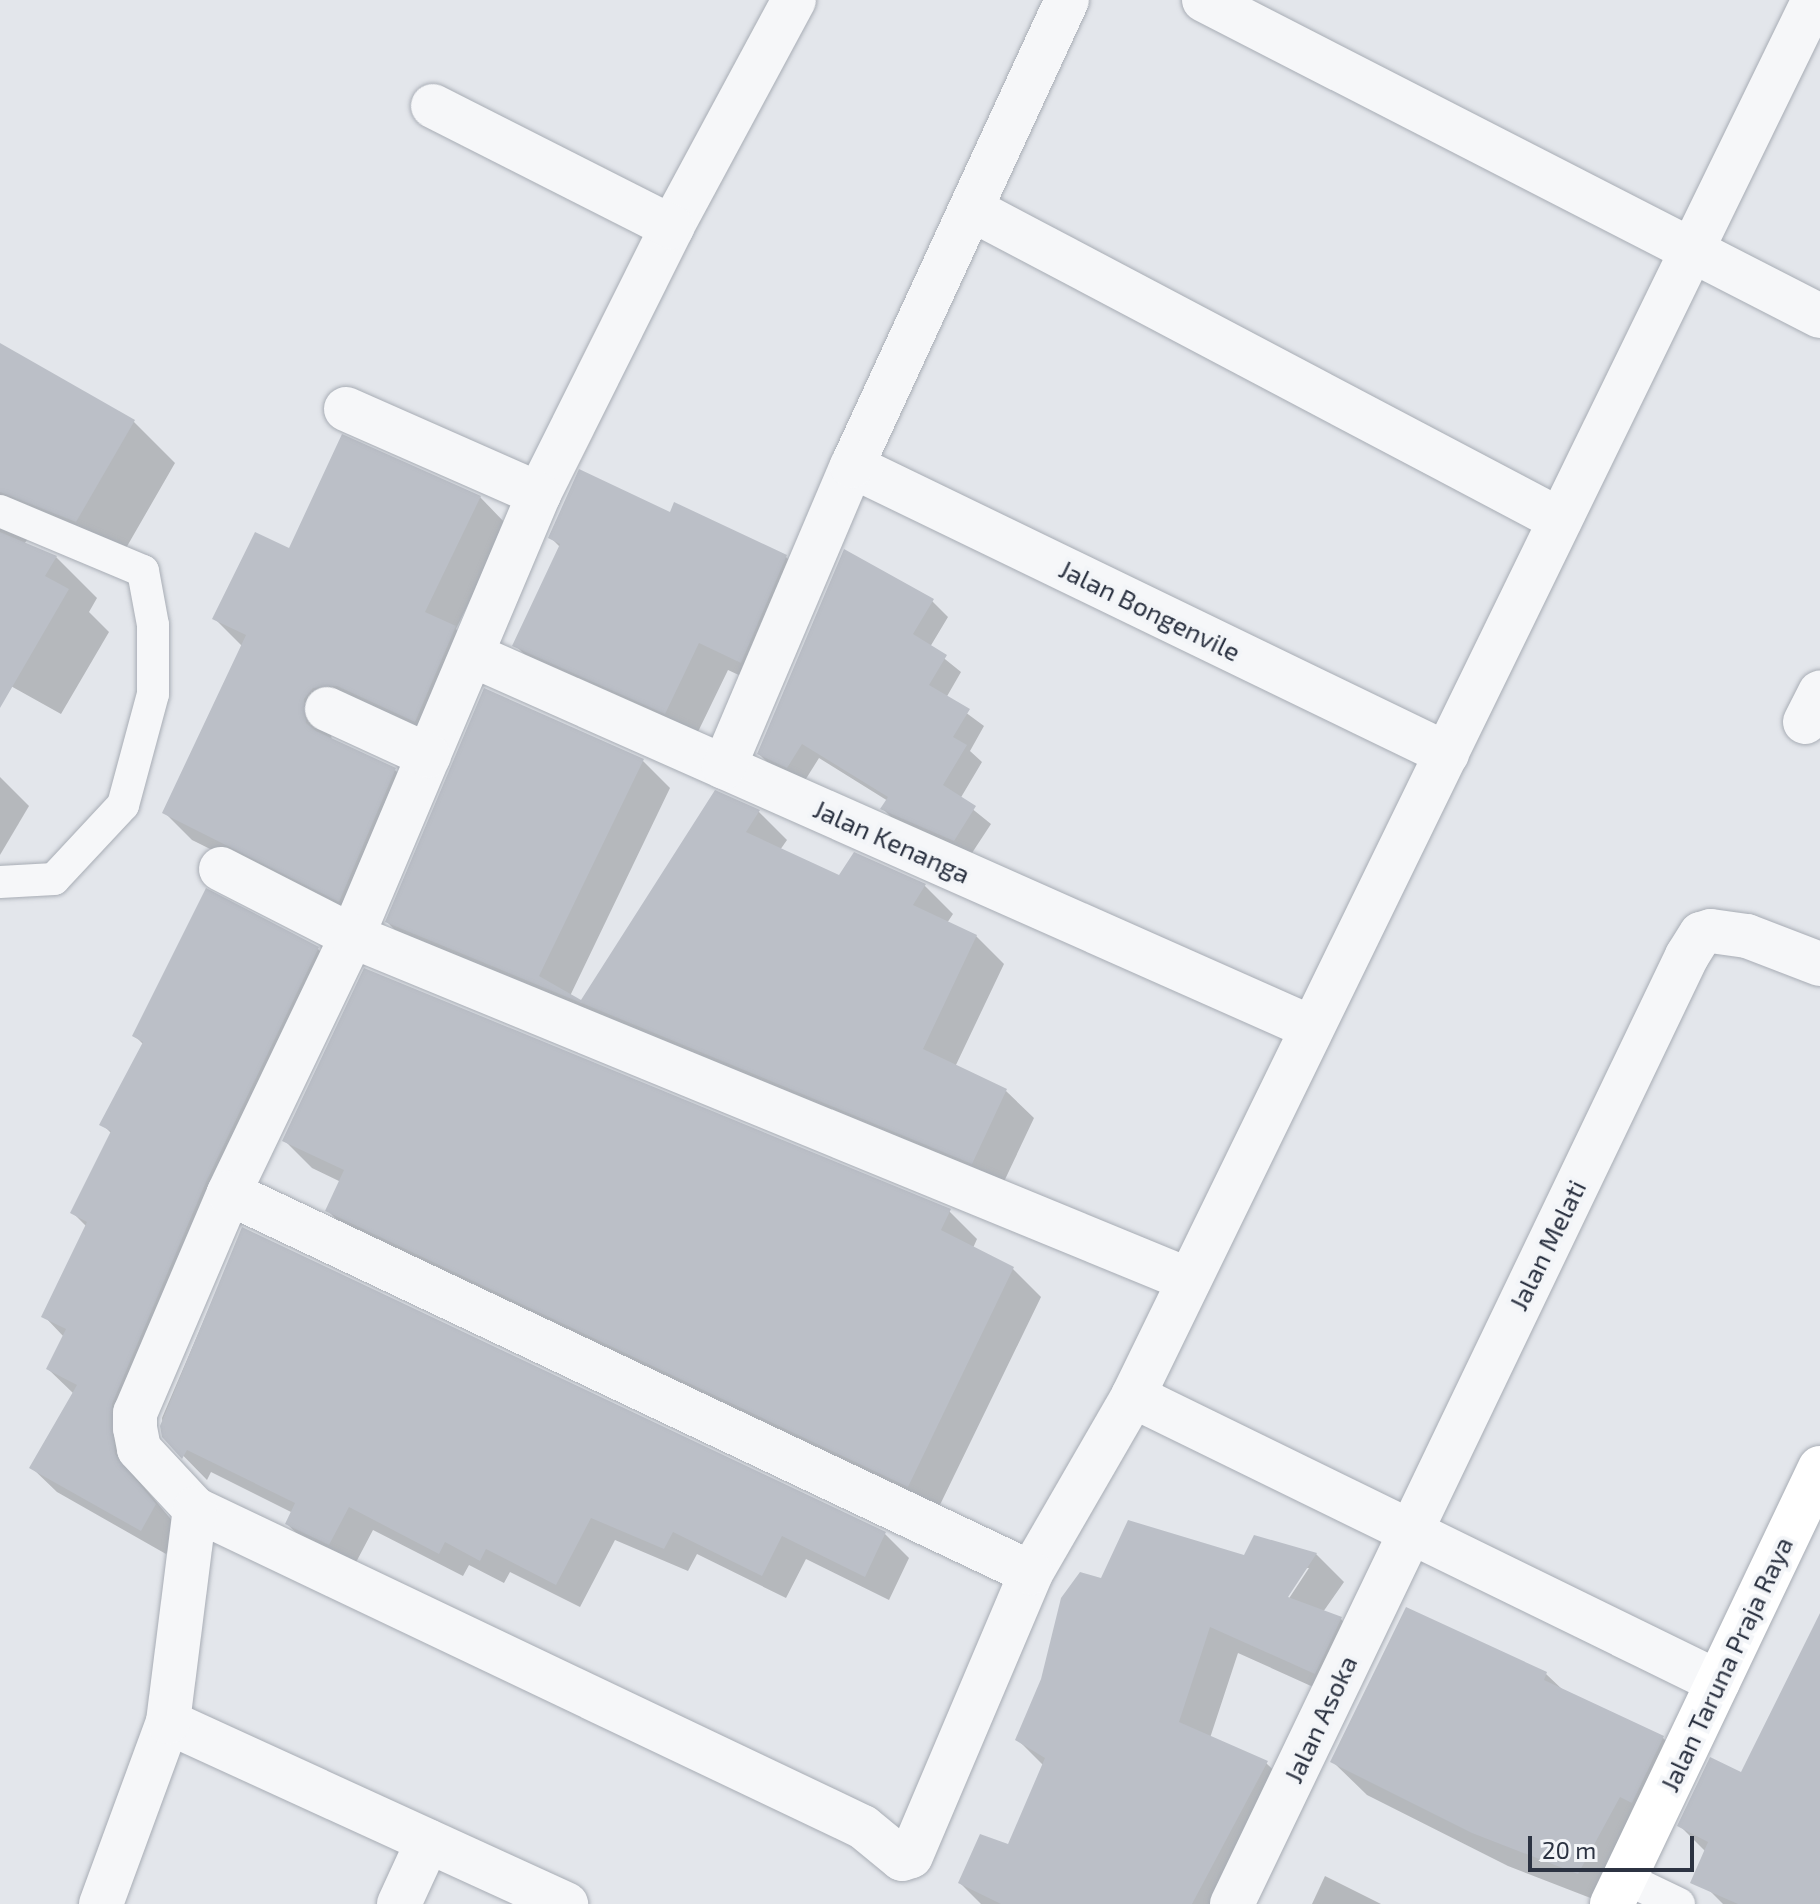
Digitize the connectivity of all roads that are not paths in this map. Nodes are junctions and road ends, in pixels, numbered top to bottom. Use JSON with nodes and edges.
{"nodes":[{"id":1,"x":794,"y":0,"type":"edge"},
{"id":2,"x":1067,"y":0,"type":"edge"},
{"id":3,"x":1204,"y":0,"type":"edge"},
{"id":4,"x":1814,"y":0,"type":"edge"},
{"id":5,"x":433,"y":106,"type":"dead end"},
{"id":6,"x":971,"y":209,"type":"junction"},
{"id":7,"x":672,"y":227,"type":"junction"},
{"id":8,"x":1694,"y":247,"type":"junction"},
{"id":9,"x":1820,"y":316,"type":"edge"},
{"id":10,"x":346,"y":409,"type":"dead end"},
{"id":11,"x":852,"y":466,"type":"junction"},
{"id":12,"x":539,"y":494,"type":"junction"},
{"id":13,"x":0,"y":511,"type":"edge"},
{"id":14,"x":1560,"y":520,"type":"junction"},
{"id":15,"x":472,"y":655,"type":"junction"},
{"id":16,"x":327,"y":709,"type":"dead end"},
{"id":17,"x":1447,"y":754,"type":"junction"},
{"id":18,"x":429,"y":756,"type":"junction"},
{"id":19,"x":724,"y":767,"type":"junction"},
{"id":20,"x":221,"y":869,"type":"dead end"},
{"id":21,"x":0,"y":882,"type":"edge"},
{"id":22,"x":352,"y":936,"type":"junction"},
{"id":23,"x":1820,"y":964,"type":"edge"},
{"id":24,"x":1312,"y":1028,"type":"junction"},
{"id":25,"x":229,"y":1193,"type":"junction"},
{"id":26,"x":1189,"y":1280,"type":"junction"},
{"id":27,"x":1133,"y":1396,"type":"junction"},
{"id":28,"x":1820,"y":1468,"type":"edge"},
{"id":29,"x":195,"y":1509,"type":"junction"},
{"id":30,"x":1408,"y":1533,"type":"junction"},
{"id":31,"x":1031,"y":1573,"type":"junction"},
{"id":32,"x":1718,"y":1682,"type":"junction"},
{"id":33,"x":168,"y":1722,"type":"junction"},
{"id":34,"x":428,"y":1841,"type":"junction"},
{"id":35,"x":1619,"y":1891,"type":"edge"},
{"id":36,"x":101,"y":1904,"type":"edge"},
{"id":37,"x":399,"y":1904,"type":"edge"},
{"id":38,"x":566,"y":1904,"type":"edge"},
{"id":39,"x":1232,"y":1904,"type":"edge"},
{"id":40,"x":1679,"y":1904,"type":"edge"}],
"edges":[{"from":1,"to":7,"type":"street"},
{"from":2,"to":6,"type":"street"},
{"from":3,"to":8,"type":"street"},
{"from":4,"to":8,"type":"street"},
{"from":5,"to":7,"type":"street"},
{"from":6,"to":11,"type":"street"},
{"from":6,"to":14,"type":"street"},
{"from":7,"to":12,"type":"street"},
{"from":8,"to":9,"type":"street"},
{"from":8,"to":14,"type":"street"},
{"from":10,"to":12,"type":"street"},
{"from":11,"to":17,"type":"street","name":"Jalan Bongenvile"},
{"from":11,"to":19,"type":"street"},
{"from":12,"to":15,"type":"street"},
{"from":13,"to":21,"type":"lane"},
{"from":14,"to":17,"type":"street"},
{"from":15,"to":18,"type":"street"},
{"from":15,"to":19,"type":"street","name":"Jalan Kenanga"},
{"from":16,"to":18,"type":"street"},
{"from":17,"to":24,"type":"street"},
{"from":18,"to":22,"type":"street"},
{"from":19,"to":24,"type":"street","name":"Jalan Kenanga"},
{"from":20,"to":22,"type":"street"},
{"from":22,"to":25,"type":"street"},
{"from":22,"to":26,"type":"street"},
{"from":23,"to":30,"type":"street","name":"Jalan Melati"},
{"from":24,"to":26,"type":"street"},
{"from":25,"to":29,"type":"street"},
{"from":25,"to":31,"type":"street"},
{"from":26,"to":27,"type":"street"},
{"from":27,"to":30,"type":"street"},
{"from":27,"to":31,"type":"street"},
{"from":28,"to":32,"type":"main road","name":"Jalan Taruna Praja Raya"},
{"from":29,"to":31,"type":"street"},
{"from":29,"to":33,"type":"street"},
{"from":30,"to":32,"type":"street"},
{"from":30,"to":39,"type":"street","name":"Jalan Asoka"},
{"from":32,"to":35,"type":"main road","name":"Jalan Taruna Praja Raya"},
{"from":33,"to":34,"type":"street"},
{"from":33,"to":36,"type":"street"},
{"from":34,"to":37,"type":"street"},
{"from":34,"to":38,"type":"street"},
{"from":35,"to":40,"type":"lane"}]}
